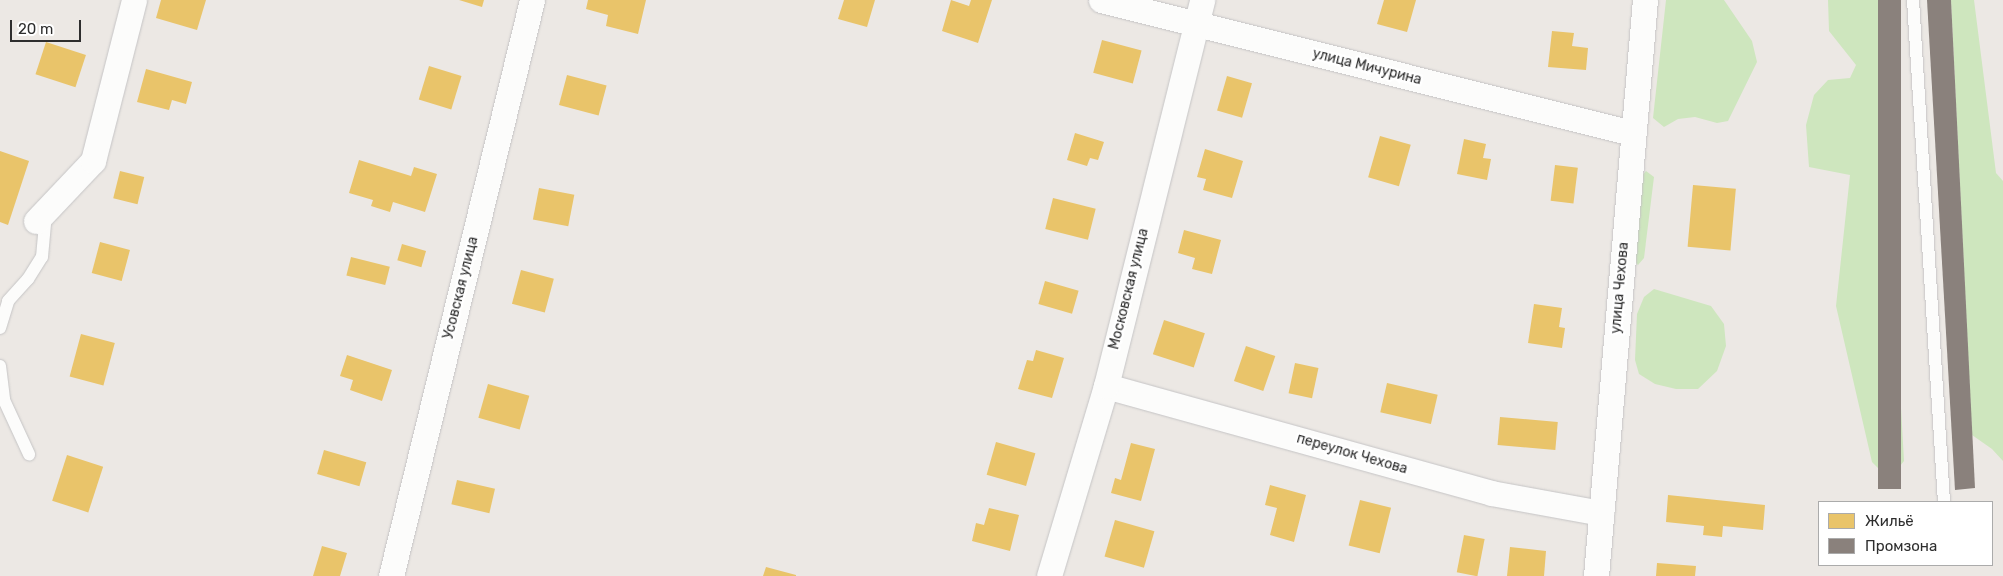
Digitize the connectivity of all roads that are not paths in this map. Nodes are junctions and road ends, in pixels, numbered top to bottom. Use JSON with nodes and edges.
{"nodes":[{"id":1,"x":134,"y":0,"type":"edge"},
{"id":2,"x":532,"y":0,"type":"edge"},
{"id":3,"x":1101,"y":0,"type":"edge"},
{"id":4,"x":1202,"y":0,"type":"edge"},
{"id":5,"x":1645,"y":0,"type":"edge"},
{"id":6,"x":1914,"y":0,"type":"edge"},
{"id":7,"x":1195,"y":24,"type":"junction"},
{"id":8,"x":1632,"y":133,"type":"junction"},
{"id":9,"x":41,"y":216,"type":"joint"},
{"id":10,"x":0,"y":328,"type":"edge"},
{"id":11,"x":0,"y":366,"type":"edge"},
{"id":12,"x":1106,"y":386,"type":"junction"},
{"id":13,"x":29,"y":454,"type":"dead end"},
{"id":14,"x":1944,"y":501,"type":"edge"},
{"id":15,"x":1602,"y":513,"type":"junction"},
{"id":16,"x":391,"y":576,"type":"edge"},
{"id":17,"x":1049,"y":576,"type":"edge"},
{"id":18,"x":1596,"y":576,"type":"edge"}],
"edges":[{"from":1,"to":9,"type":"street"},
{"from":2,"to":16,"type":"street","name":"Усовская улица"},
{"from":3,"to":7,"type":"street","name":"улица Мичурина"},
{"from":4,"to":7,"type":"street","name":"Московская улица"},
{"from":5,"to":8,"type":"street","name":"улица Чехова"},
{"from":6,"to":14,"type":"lane"},
{"from":7,"to":8,"type":"street","name":"улица Мичурина"},
{"from":7,"to":12,"type":"street","name":"Московская улица"},
{"from":8,"to":15,"type":"street","name":"улица Чехова"},
{"from":9,"to":10,"type":"lane"},
{"from":11,"to":13,"type":"lane"},
{"from":12,"to":15,"type":"street","name":"переулок Чехова"},
{"from":12,"to":17,"type":"street","name":"Московская улица"},
{"from":15,"to":18,"type":"street","name":"улица Чехова"}]}
